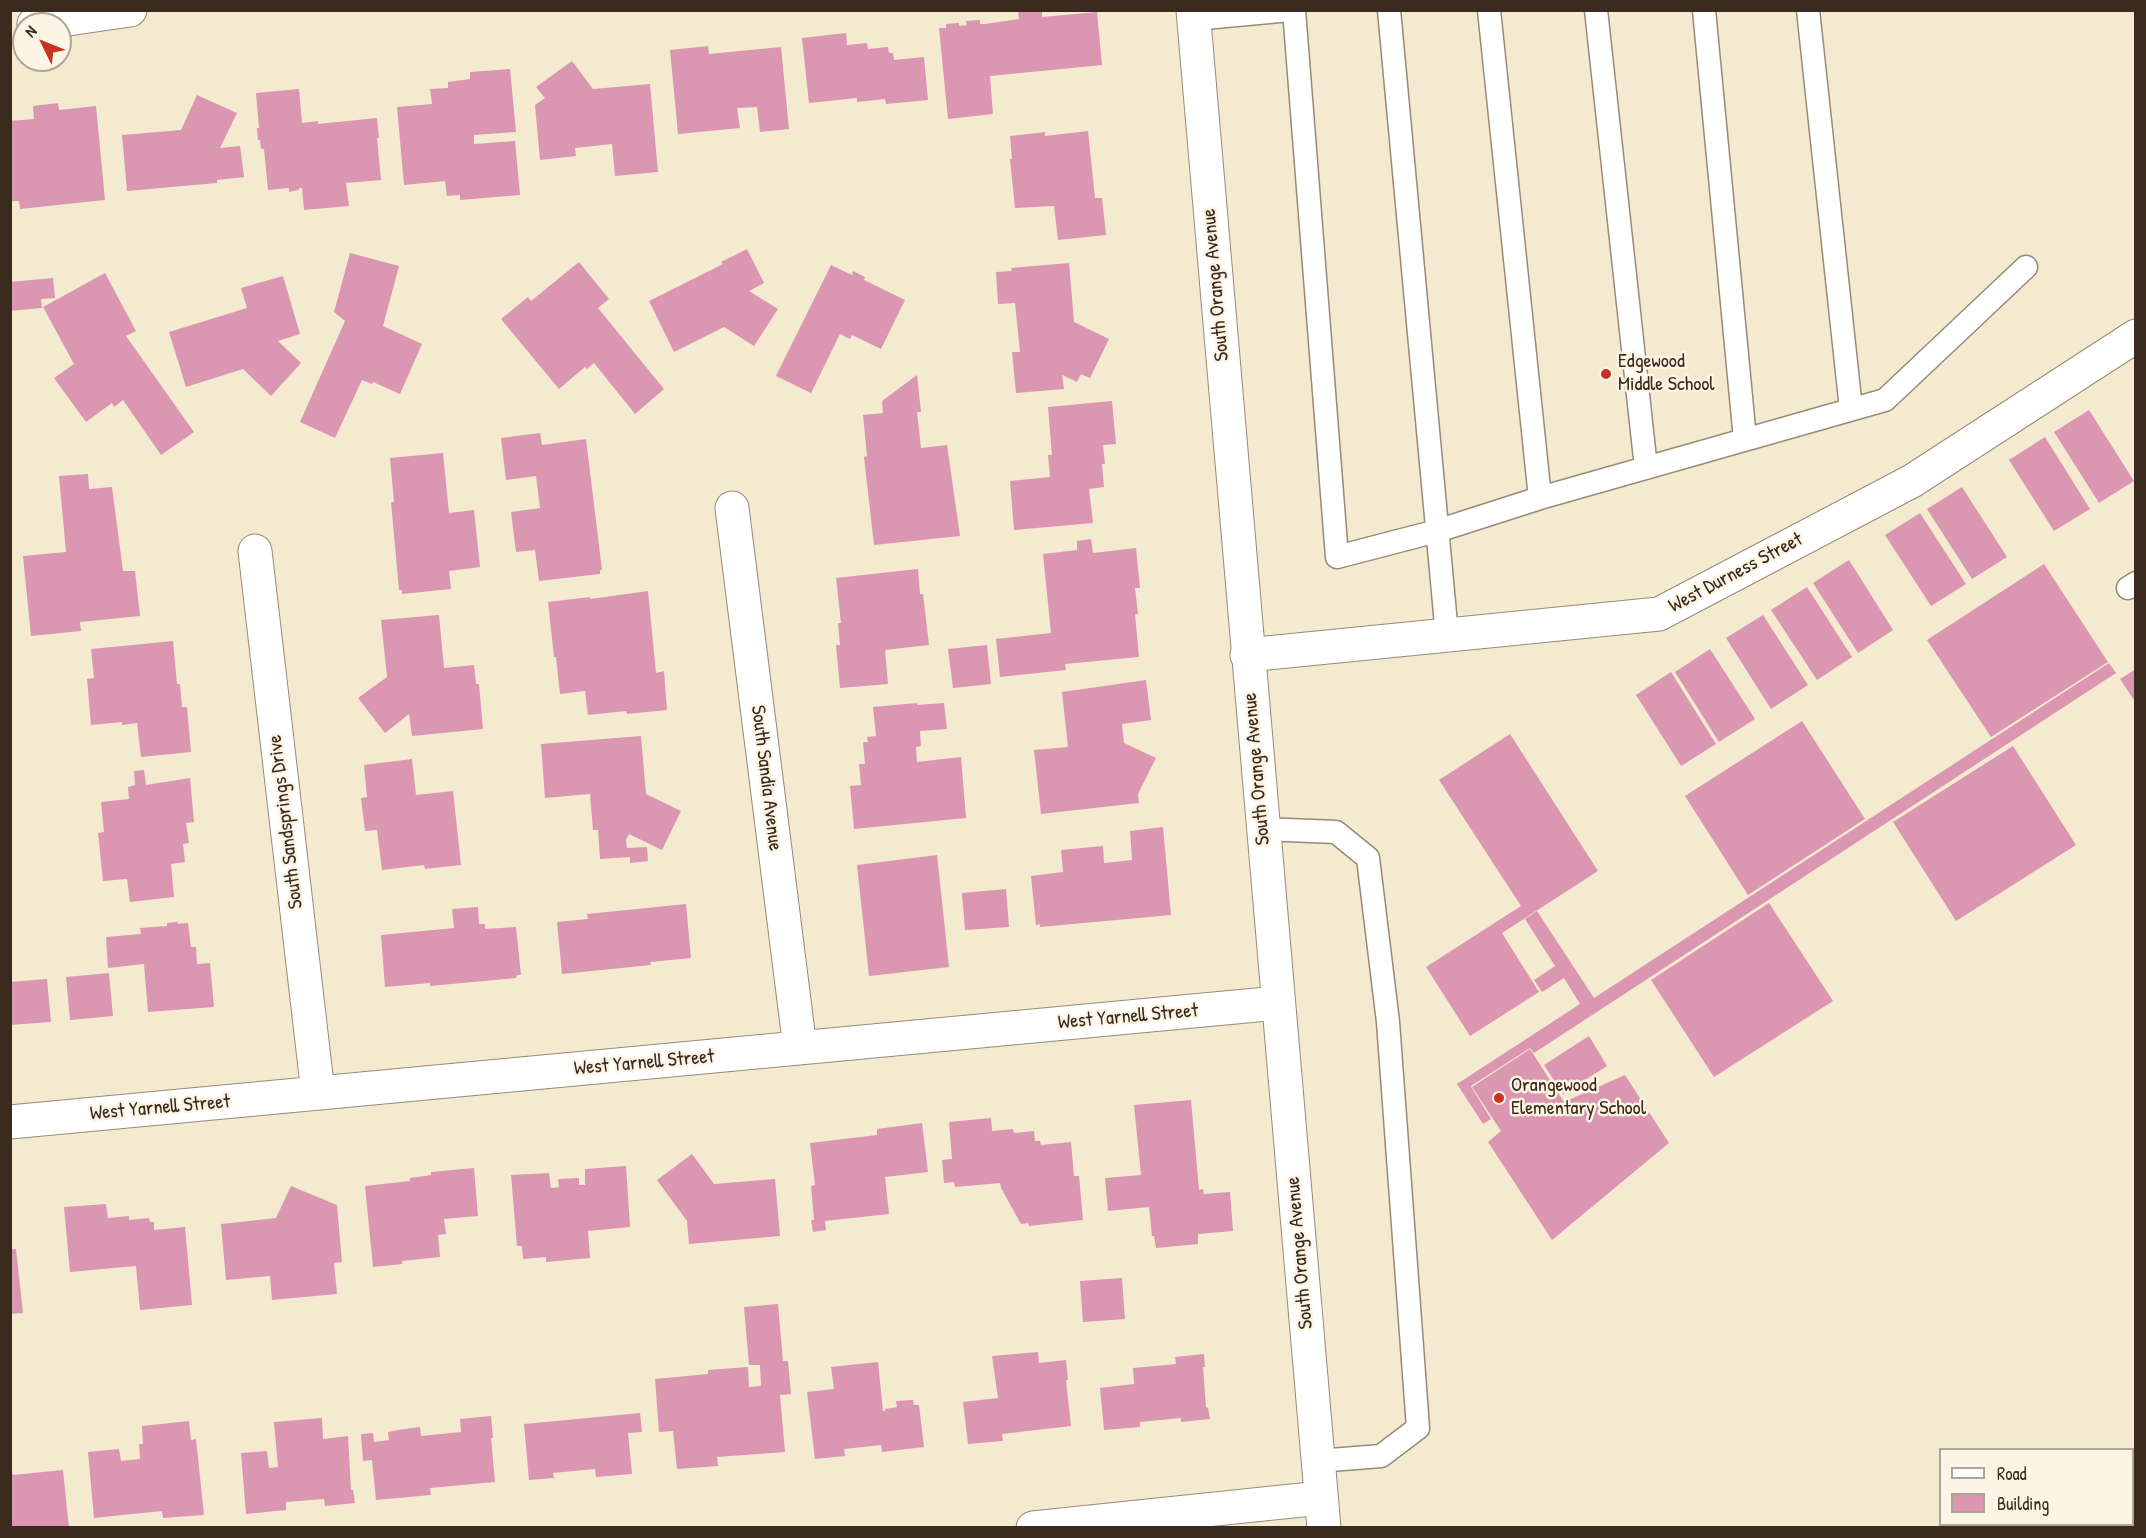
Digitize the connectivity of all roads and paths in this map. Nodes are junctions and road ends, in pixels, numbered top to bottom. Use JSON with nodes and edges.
{"nodes":[{"id":1,"x":130,"y":10,"type":"edge"},
{"id":2,"x":1292,"y":10,"type":"edge"},
{"id":3,"x":1389,"y":10,"type":"edge"},
{"id":4,"x":1489,"y":10,"type":"edge"},
{"id":5,"x":1596,"y":10,"type":"edge"},
{"id":6,"x":1704,"y":10,"type":"edge"},
{"id":7,"x":1808,"y":10,"type":"edge"},
{"id":8,"x":1193,"y":15,"type":"edge"},
{"id":9,"x":72,"y":18,"type":"edge"},
{"id":10,"x":2026,"y":267,"type":"dead end"},
{"id":11,"x":2136,"y":336,"type":"edge"},
{"id":12,"x":1851,"y":409,"type":"junction"},
{"id":13,"x":1745,"y":439,"type":"junction"},
{"id":14,"x":1646,"y":468,"type":"junction"},
{"id":15,"x":1540,"y":498,"type":"junction"},
{"id":16,"x":732,"y":508,"type":"dead end"},
{"id":17,"x":1437,"y":531,"type":"junction"},
{"id":18,"x":255,"y":550,"type":"dead end"},
{"id":19,"x":1447,"y":635,"type":"junction"},
{"id":20,"x":1248,"y":655,"type":"junction"},
{"id":21,"x":1263,"y":829,"type":"junction"},
{"id":22,"x":1278,"y":1003,"type":"junction"},
{"id":23,"x":800,"y":1048,"type":"junction"},
{"id":24,"x":318,"y":1093,"type":"junction"},
{"id":25,"x":10,"y":1122,"type":"edge"},
{"id":26,"x":1318,"y":1461,"type":"junction"},
{"id":27,"x":1322,"y":1513,"type":"edge"},
{"id":28,"x":1033,"y":1527,"type":"edge"}],
"edges":[{"from":1,"to":9,"type":"street"},
{"from":2,"to":8,"type":"lane"},
{"from":2,"to":17,"type":"lane"},
{"from":3,"to":17,"type":"lane"},
{"from":4,"to":15,"type":"lane"},
{"from":5,"to":14,"type":"lane"},
{"from":6,"to":13,"type":"lane"},
{"from":7,"to":12,"type":"lane"},
{"from":8,"to":20,"type":"street","name":"South Orange Avenue"},
{"from":10,"to":12,"type":"lane"},
{"from":11,"to":19,"type":"street","name":"West Durness Street"},
{"from":12,"to":13,"type":"lane"},
{"from":13,"to":14,"type":"lane"},
{"from":14,"to":15,"type":"lane"},
{"from":15,"to":17,"type":"lane"},
{"from":16,"to":23,"type":"street","name":"South Sandia Avenue"},
{"from":17,"to":19,"type":"lane"},
{"from":18,"to":24,"type":"street","name":"South Sandsprings Drive"},
{"from":19,"to":20,"type":"street","name":"West Durness Street"},
{"from":20,"to":21,"type":"street","name":"South Orange Avenue"},
{"from":21,"to":22,"type":"street","name":"South Orange Avenue"},
{"from":21,"to":26,"type":"lane"},
{"from":22,"to":23,"type":"street","name":"West Yarnell Street"},
{"from":22,"to":26,"type":"street","name":"South Orange Avenue"},
{"from":23,"to":24,"type":"street","name":"West Yarnell Street"},
{"from":24,"to":25,"type":"street","name":"West Yarnell Street"},
{"from":26,"to":27,"type":"street","name":"South Orange Avenue"},
{"from":27,"to":28,"type":"street"}]}
